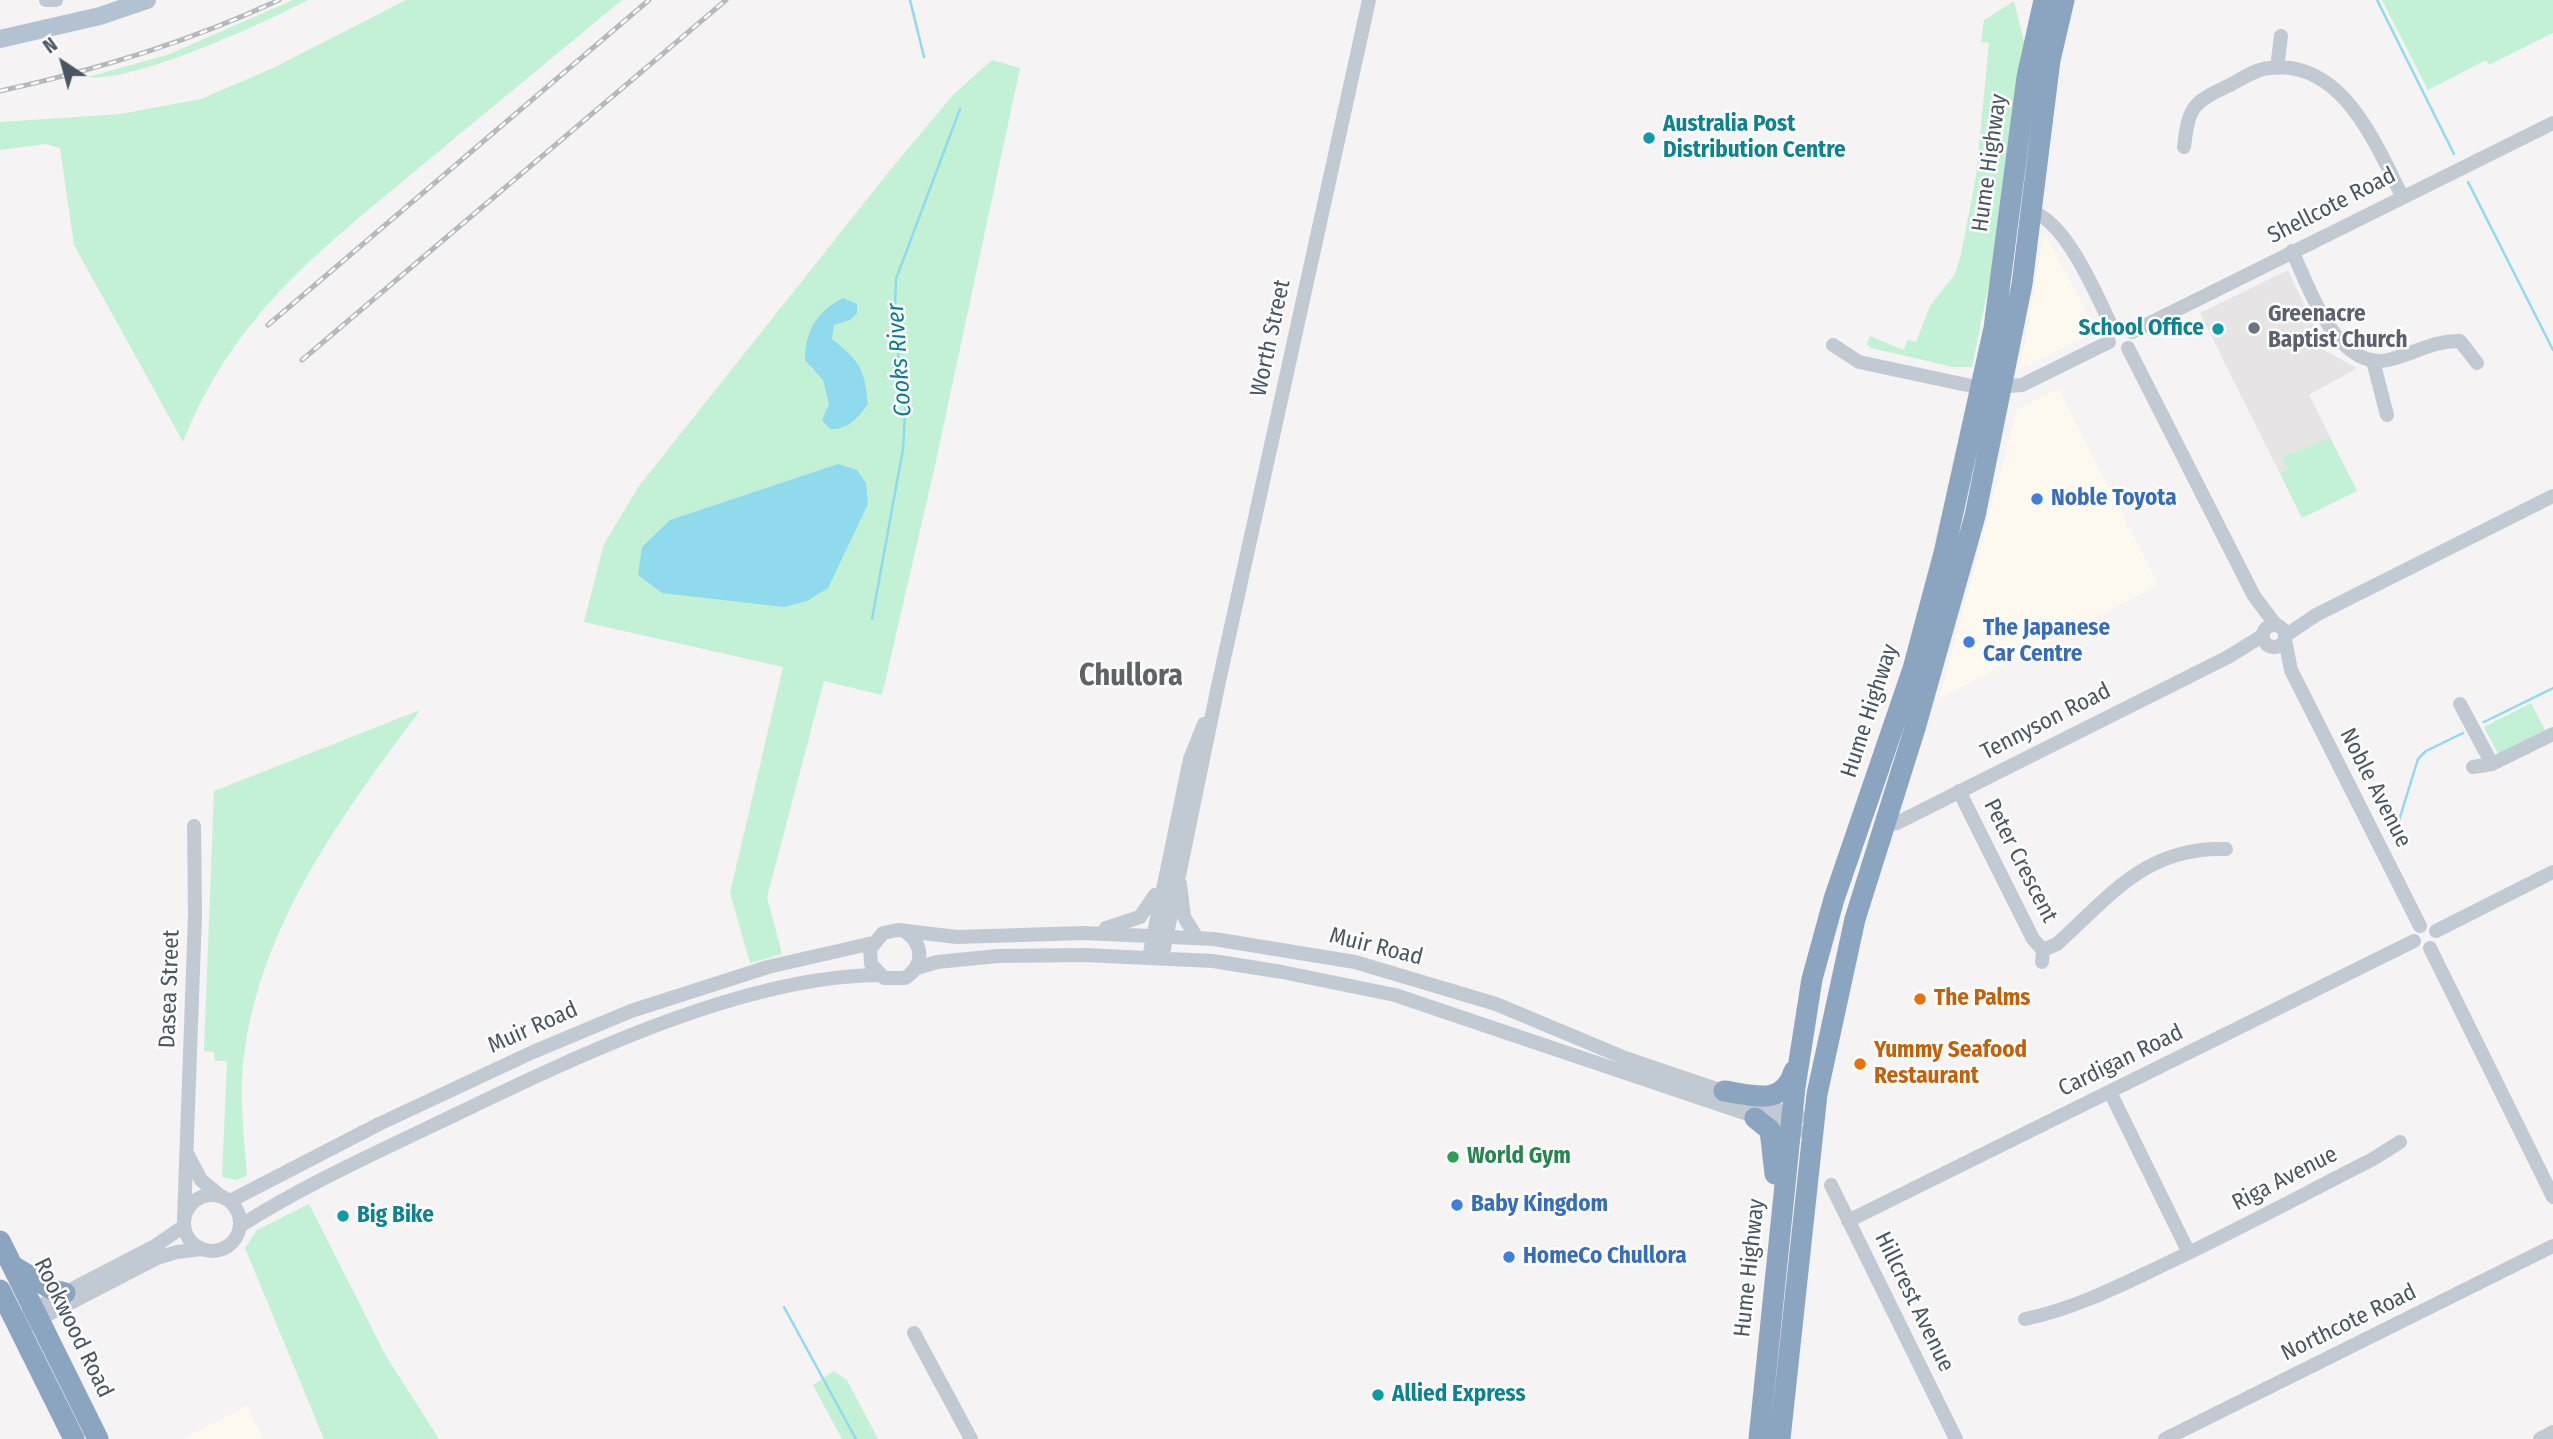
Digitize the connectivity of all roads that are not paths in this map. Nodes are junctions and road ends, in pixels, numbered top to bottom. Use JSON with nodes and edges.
{"nodes":[{"id":1,"x":46,"y":0,"type":"edge"},
{"id":2,"x":56,"y":0,"type":"edge"},
{"id":3,"x":147,"y":0,"type":"edge"},
{"id":4,"x":1369,"y":0,"type":"edge"},
{"id":5,"x":2044,"y":0,"type":"edge"},
{"id":6,"x":2064,"y":0,"type":"edge"},
{"id":7,"x":2281,"y":36,"type":"dead end"},
{"id":8,"x":0,"y":38,"type":"edge"},
{"id":9,"x":2277,"y":68,"type":"junction"},
{"id":10,"x":2553,"y":123,"type":"edge"},
{"id":11,"x":2184,"y":147,"type":"dead end"},
{"id":12,"x":2402,"y":196,"type":"junction"},
{"id":13,"x":2032,"y":212,"type":"junction"},
{"id":14,"x":2292,"y":251,"type":"junction"},
{"id":15,"x":2132,"y":332,"type":"junction"},
{"id":16,"x":2111,"y":334,"type":"junction"},
{"id":17,"x":1833,"y":345,"type":"dead end"},
{"id":18,"x":2128,"y":348,"type":"junction"},
{"id":19,"x":2373,"y":361,"type":"junction"},
{"id":20,"x":2477,"y":363,"type":"dead end"},
{"id":21,"x":1991,"y":388,"type":"junction"},
{"id":22,"x":2386,"y":415,"type":"dead end"},
{"id":23,"x":2553,"y":496,"type":"edge"},
{"id":24,"x":2274,"y":636,"type":"junction"},
{"id":25,"x":2460,"y":704,"type":"dead end"},
{"id":26,"x":2553,"y":734,"type":"edge"},
{"id":27,"x":2492,"y":764,"type":"junction"},
{"id":28,"x":2473,"y":767,"type":"dead end"},
{"id":29,"x":1959,"y":791,"type":"junction"},
{"id":30,"x":1884,"y":825,"type":"junction"},
{"id":31,"x":194,"y":826,"type":"dead end"},
{"id":32,"x":2226,"y":849,"type":"dead end"},
{"id":33,"x":1172,"y":870,"type":"junction"},
{"id":34,"x":2553,"y":872,"type":"edge"},
{"id":35,"x":2420,"y":926,"type":"junction"},
{"id":36,"x":2436,"y":931,"type":"junction"},
{"id":37,"x":906,"y":932,"type":"junction"},
{"id":38,"x":1084,"y":933,"type":"junction"},
{"id":39,"x":1158,"y":936,"type":"junction"},
{"id":40,"x":1197,"y":938,"type":"junction"},
{"id":41,"x":2414,"y":941,"type":"junction"},
{"id":42,"x":873,"y":943,"type":"junction"},
{"id":43,"x":2430,"y":948,"type":"junction"},
{"id":44,"x":1155,"y":957,"type":"junction"},
{"id":45,"x":916,"y":968,"type":"junction"},
{"id":46,"x":879,"y":975,"type":"junction"},
{"id":47,"x":1801,"y":1049,"type":"junction"},
{"id":48,"x":1724,"y":1091,"type":"junction"},
{"id":49,"x":2110,"y":1092,"type":"junction"},
{"id":50,"x":1755,"y":1118,"type":"junction"},
{"id":51,"x":1791,"y":1122,"type":"junction"},
{"id":52,"x":1813,"y":1128,"type":"junction"},
{"id":53,"x":2399,"y":1142,"type":"dead end"},
{"id":54,"x":188,"y":1154,"type":"junction"},
{"id":55,"x":1831,"y":1185,"type":"dead end"},
{"id":56,"x":2553,"y":1197,"type":"edge"},
{"id":57,"x":224,"y":1198,"type":"junction"},
{"id":58,"x":1848,"y":1221,"type":"junction"},
{"id":59,"x":184,"y":1223,"type":"junction"},
{"id":60,"x":244,"y":1223,"type":"junction"},
{"id":61,"x":0,"y":1241,"type":"edge"},
{"id":62,"x":2553,"y":1246,"type":"edge"},
{"id":63,"x":201,"y":1249,"type":"junction"},
{"id":64,"x":1779,"y":1253,"type":"junction"},
{"id":65,"x":2189,"y":1253,"type":"junction"},
{"id":66,"x":13,"y":1266,"type":"junction"},
{"id":67,"x":0,"y":1290,"type":"edge"},
{"id":68,"x":65,"y":1293,"type":"junction"},
{"id":69,"x":37,"y":1314,"type":"junction"},
{"id":70,"x":2025,"y":1319,"type":"dead end"},
{"id":71,"x":17,"y":1324,"type":"junction"},
{"id":72,"x":914,"y":1332,"type":"dead end"},
{"id":73,"x":2553,"y":1432,"type":"edge"},
{"id":74,"x":74,"y":1439,"type":"edge"},
{"id":75,"x":98,"y":1439,"type":"edge"},
{"id":76,"x":971,"y":1439,"type":"edge"},
{"id":77,"x":1759,"y":1439,"type":"edge"},
{"id":78,"x":1780,"y":1439,"type":"edge"},
{"id":79,"x":1956,"y":1439,"type":"edge"},
{"id":80,"x":2165,"y":1439,"type":"edge"},
{"id":81,"x":2540,"y":1439,"type":"edge"}],
"edges":[{"from":1,"to":2,"type":"street"},
{"from":3,"to":8,"type":"main road"},
{"from":4,"to":33,"type":"street","name":"Worth Street"},
{"from":5,"to":21,"type":"highway","name":"Hume Highway"},
{"from":6,"to":13,"type":"highway","name":"Hume Highway"},
{"from":7,"to":9,"type":"street"},
{"from":9,"to":11,"type":"street"},
{"from":9,"to":12,"type":"street"},
{"from":10,"to":12,"type":"street","name":"Shellcote Road"},
{"from":12,"to":14,"type":"street","name":"Shellcote Road"},
{"from":13,"to":16,"type":"street"},
{"from":13,"to":21,"type":"highway","name":"Hume Highway"},
{"from":14,"to":15,"type":"street","name":"Shellcote Road"},
{"from":14,"to":19,"type":"street"},
{"from":15,"to":16,"type":"street"},
{"from":15,"to":18,"type":"street"},
{"from":16,"to":18,"type":"street"},
{"from":16,"to":21,"type":"street"},
{"from":17,"to":21,"type":"street"},
{"from":18,"to":24,"type":"street","name":"Noble Avenue"},
{"from":19,"to":20,"type":"street"},
{"from":19,"to":22,"type":"street"},
{"from":21,"to":30,"type":"highway","name":"Hume Highway"},
{"from":21,"to":47,"type":"highway","name":"Hume Highway"},
{"from":23,"to":24,"type":"street","name":"Tennyson Road"},
{"from":24,"to":29,"type":"street","name":"Tennyson Road"},
{"from":24,"to":35,"type":"street","name":"Noble Avenue"},
{"from":25,"to":27,"type":"street"},
{"from":26,"to":27,"type":"street"},
{"from":27,"to":28,"type":"street"},
{"from":29,"to":30,"type":"street","name":"Tennyson Road"},
{"from":29,"to":32,"type":"street","name":"Peter Crescent"},
{"from":30,"to":52,"type":"highway","name":"Hume Highway"},
{"from":31,"to":54,"type":"street","name":"Dasea Street"},
{"from":33,"to":38,"type":"street"},
{"from":33,"to":39,"type":"street","name":"Worth Street"},
{"from":33,"to":40,"type":"street"},
{"from":34,"to":36,"type":"street"},
{"from":35,"to":36,"type":"street"},
{"from":35,"to":41,"type":"street"},
{"from":36,"to":43,"type":"street"},
{"from":37,"to":38,"type":"street","name":"Muir Road"},
{"from":37,"to":42,"type":"street"},
{"from":37,"to":45,"type":"street"},
{"from":38,"to":39,"type":"street","name":"Muir Road"},
{"from":39,"to":40,"type":"street","name":"Muir Road"},
{"from":39,"to":44,"type":"street","name":"Worth Street"},
{"from":40,"to":48,"type":"street","name":"Muir Road"},
{"from":41,"to":43,"type":"street"},
{"from":41,"to":49,"type":"street","name":"Cardigan Road"},
{"from":42,"to":46,"type":"street"},
{"from":42,"to":57,"type":"street","name":"Muir Road"},
{"from":43,"to":56,"type":"street"},
{"from":44,"to":45,"type":"street","name":"Muir Road"},
{"from":44,"to":50,"type":"street","name":"Muir Road"},
{"from":45,"to":46,"type":"street"},
{"from":46,"to":60,"type":"street","name":"Muir Road"},
{"from":47,"to":48,"type":"highway"},
{"from":47,"to":51,"type":"highway","name":"Hume Highway"},
{"from":48,"to":51,"type":"street","name":"Muir Road"},
{"from":49,"to":58,"type":"street","name":"Cardigan Road"},
{"from":49,"to":65,"type":"street"},
{"from":50,"to":51,"type":"street","name":"Muir Road"},
{"from":50,"to":64,"type":"highway"},
{"from":51,"to":52,"type":"street","name":"Muir Road"},
{"from":51,"to":64,"type":"highway","name":"Hume Highway"},
{"from":52,"to":78,"type":"highway","name":"Hume Highway"},
{"from":53,"to":65,"type":"street","name":"Riga Avenue"},
{"from":54,"to":57,"type":"street"},
{"from":54,"to":59,"type":"street","name":"Dasea Street"},
{"from":55,"to":58,"type":"street","name":"Hillcrest Avenue"},
{"from":57,"to":59,"type":"street"},
{"from":57,"to":60,"type":"street"},
{"from":58,"to":79,"type":"street","name":"Hillcrest Avenue"},
{"from":59,"to":63,"type":"street"},
{"from":59,"to":68,"type":"street"},
{"from":60,"to":63,"type":"street"},
{"from":61,"to":66,"type":"highway","name":"Rookwood Road"},
{"from":62,"to":80,"type":"street","name":"Northcote Road"},
{"from":63,"to":69,"type":"street"},
{"from":64,"to":77,"type":"highway","name":"Hume Highway"},
{"from":65,"to":70,"type":"street","name":"Riga Avenue"},
{"from":66,"to":68,"type":"highway"},
{"from":66,"to":69,"type":"highway","name":"Rookwood Road"},
{"from":67,"to":71,"type":"highway","name":"Rookwood Road"},
{"from":68,"to":69,"type":"street"},
{"from":69,"to":71,"type":"street"},
{"from":69,"to":75,"type":"highway","name":"Rookwood Road"},
{"from":71,"to":74,"type":"highway","name":"Rookwood Road"},
{"from":72,"to":76,"type":"street"},
{"from":73,"to":81,"type":"street"}]}
